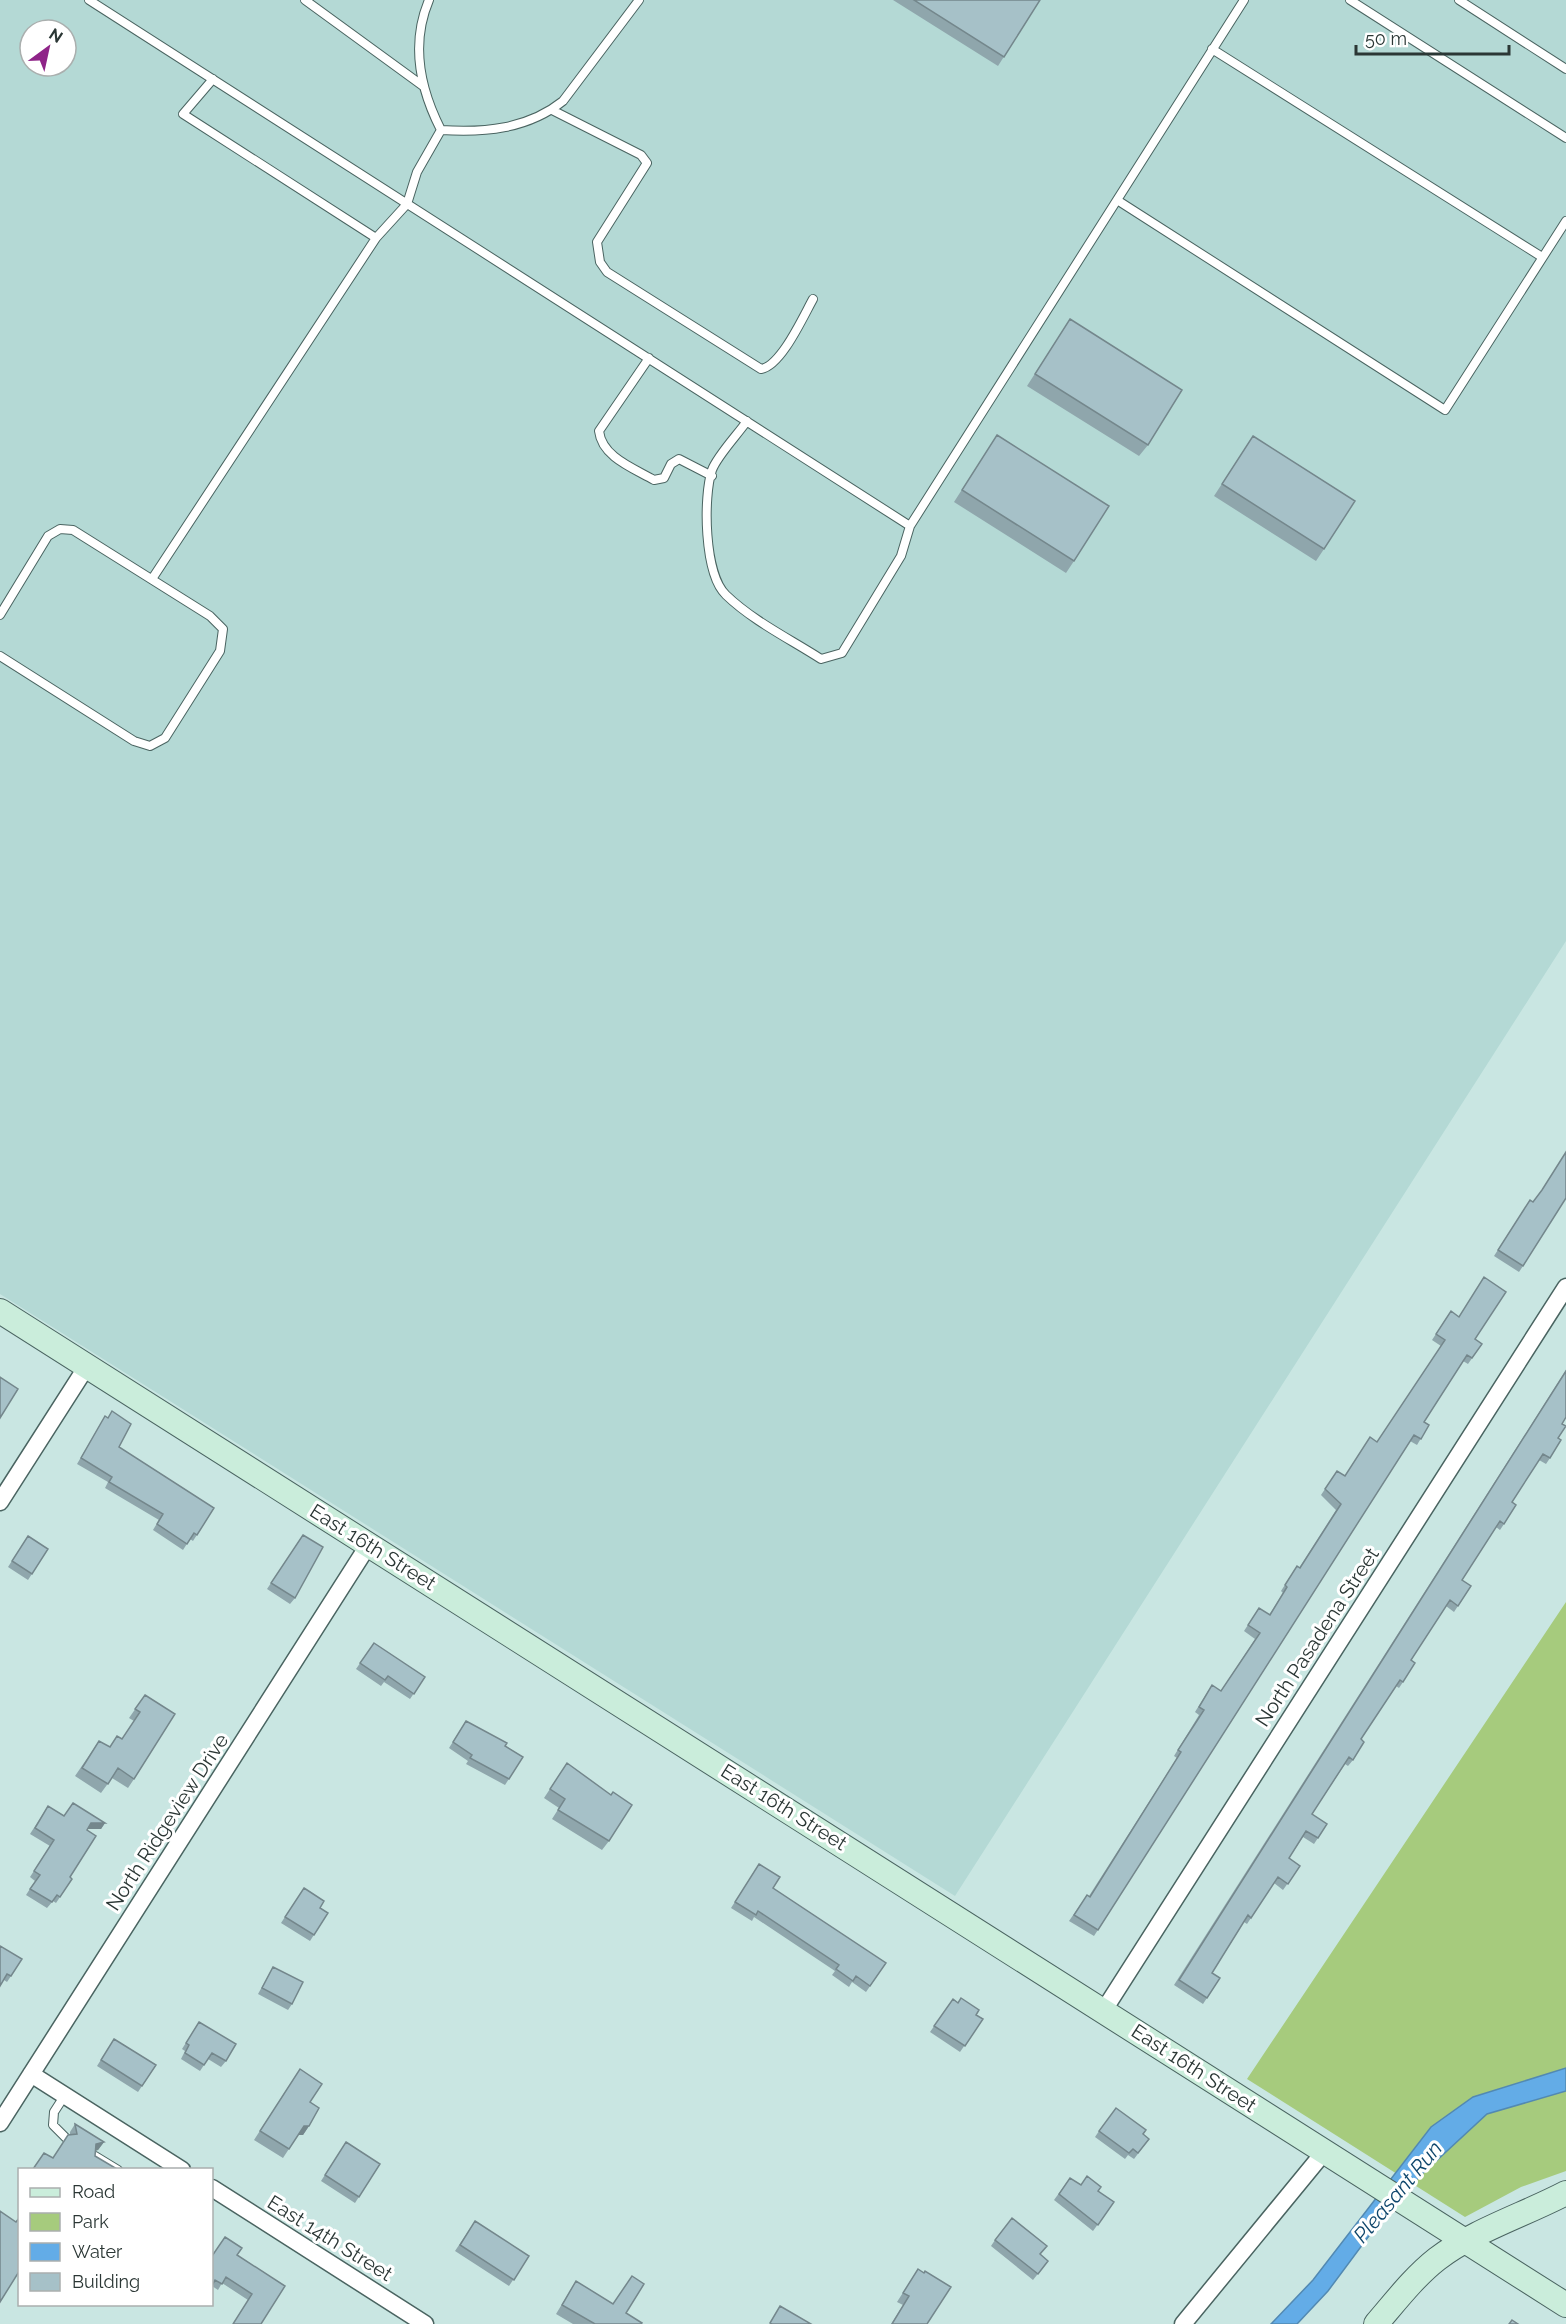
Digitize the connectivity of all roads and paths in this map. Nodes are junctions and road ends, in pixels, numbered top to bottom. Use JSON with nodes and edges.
{"nodes":[{"id":1,"x":89,"y":0,"type":"edge"},
{"id":2,"x":305,"y":0,"type":"edge"},
{"id":3,"x":429,"y":0,"type":"edge"},
{"id":4,"x":639,"y":0,"type":"edge"},
{"id":5,"x":1244,"y":0,"type":"edge"},
{"id":6,"x":1350,"y":0,"type":"edge"},
{"id":7,"x":1459,"y":0,"type":"edge"},
{"id":8,"x":1212,"y":49,"type":"junction"},
{"id":9,"x":1566,"y":69,"type":"edge"},
{"id":10,"x":213,"y":79,"type":"junction"},
{"id":11,"x":423,"y":86,"type":"junction"},
{"id":12,"x":552,"y":110,"type":"junction"},
{"id":13,"x":441,"y":130,"type":"junction"},
{"id":14,"x":1566,"y":138,"type":"edge"},
{"id":15,"x":1117,"y":200,"type":"junction"},
{"id":16,"x":407,"y":204,"type":"junction"},
{"id":17,"x":1566,"y":221,"type":"edge"},
{"id":18,"x":376,"y":238,"type":"junction"},
{"id":19,"x":1542,"y":257,"type":"junction"},
{"id":20,"x":813,"y":299,"type":"dead end"},
{"id":21,"x":649,"y":358,"type":"junction"},
{"id":22,"x":747,"y":421,"type":"junction"},
{"id":23,"x":712,"y":476,"type":"junction"},
{"id":24,"x":910,"y":525,"type":"junction"},
{"id":25,"x":152,"y":579,"type":"junction"},
{"id":26,"x":0,"y":615,"type":"edge"},
{"id":27,"x":0,"y":656,"type":"edge"},
{"id":28,"x":1566,"y":1287,"type":"edge"},
{"id":29,"x":0,"y":1311,"type":"edge"},
{"id":30,"x":87,"y":1366,"type":"junction"},
{"id":31,"x":0,"y":1502,"type":"edge"},
{"id":32,"x":369,"y":1544,"type":"junction"},
{"id":33,"x":1104,"y":2010,"type":"junction"},
{"id":34,"x":31,"y":2074,"type":"junction"},
{"id":35,"x":65,"y":2095,"type":"junction"},
{"id":36,"x":0,"y":2123,"type":"edge"},
{"id":37,"x":66,"y":2138,"type":"edge"},
{"id":38,"x":1325,"y":2151,"type":"junction"},
{"id":39,"x":95,"y":2156,"type":"edge"},
{"id":40,"x":116,"y":2168,"type":"edge"},
{"id":41,"x":180,"y":2168,"type":"edge"},
{"id":42,"x":213,"y":2189,"type":"edge"},
{"id":43,"x":1566,"y":2193,"type":"edge"},
{"id":44,"x":1464,"y":2242,"type":"junction"},
{"id":45,"x":1566,"y":2305,"type":"edge"},
{"id":46,"x":425,"y":2324,"type":"edge"},
{"id":47,"x":1183,"y":2324,"type":"edge"},
{"id":48,"x":1376,"y":2324,"type":"edge"}],
"edges":[{"from":1,"to":10,"type":"lane"},
{"from":2,"to":11,"type":"lane"},
{"from":3,"to":11,"type":"lane"},
{"from":4,"to":12,"type":"lane"},
{"from":5,"to":8,"type":"lane"},
{"from":6,"to":14,"type":"lane"},
{"from":7,"to":9,"type":"lane"},
{"from":8,"to":15,"type":"lane"},
{"from":8,"to":19,"type":"lane"},
{"from":10,"to":16,"type":"lane"},
{"from":10,"to":18,"type":"lane"},
{"from":11,"to":13,"type":"lane"},
{"from":12,"to":13,"type":"lane"},
{"from":12,"to":20,"type":"lane"},
{"from":13,"to":16,"type":"lane"},
{"from":15,"to":19,"type":"lane"},
{"from":15,"to":24,"type":"lane"},
{"from":16,"to":18,"type":"lane"},
{"from":16,"to":21,"type":"lane"},
{"from":17,"to":19,"type":"lane"},
{"from":18,"to":25,"type":"lane"},
{"from":21,"to":22,"type":"lane"},
{"from":21,"to":23,"type":"lane"},
{"from":22,"to":23,"type":"lane"},
{"from":22,"to":24,"type":"lane"},
{"from":23,"to":24,"type":"lane"},
{"from":25,"to":26,"type":"lane"},
{"from":25,"to":27,"type":"lane"},
{"from":28,"to":33,"type":"street","name":"North Pasadena Street"},
{"from":29,"to":30,"type":"street","name":"East 16th Street"},
{"from":30,"to":31,"type":"street"},
{"from":30,"to":32,"type":"street","name":"East 16th Street"},
{"from":32,"to":33,"type":"street","name":"East 16th Street"},
{"from":32,"to":34,"type":"street","name":"North Ridgeview Drive"},
{"from":33,"to":38,"type":"street","name":"East 16th Street"},
{"from":34,"to":35,"type":"street"},
{"from":34,"to":36,"type":"street","name":"North Ridgeview Drive"},
{"from":35,"to":37,"type":"lane"},
{"from":35,"to":41,"type":"street"},
{"from":38,"to":44,"type":"street","name":"East 16th Street"},
{"from":38,"to":47,"type":"street"},
{"from":39,"to":40,"type":"lane"},
{"from":42,"to":46,"type":"street","name":"East 14th Street"},
{"from":43,"to":44,"type":"street"},
{"from":44,"to":45,"type":"street","name":"East 16th Street"},
{"from":44,"to":48,"type":"street"}]}
